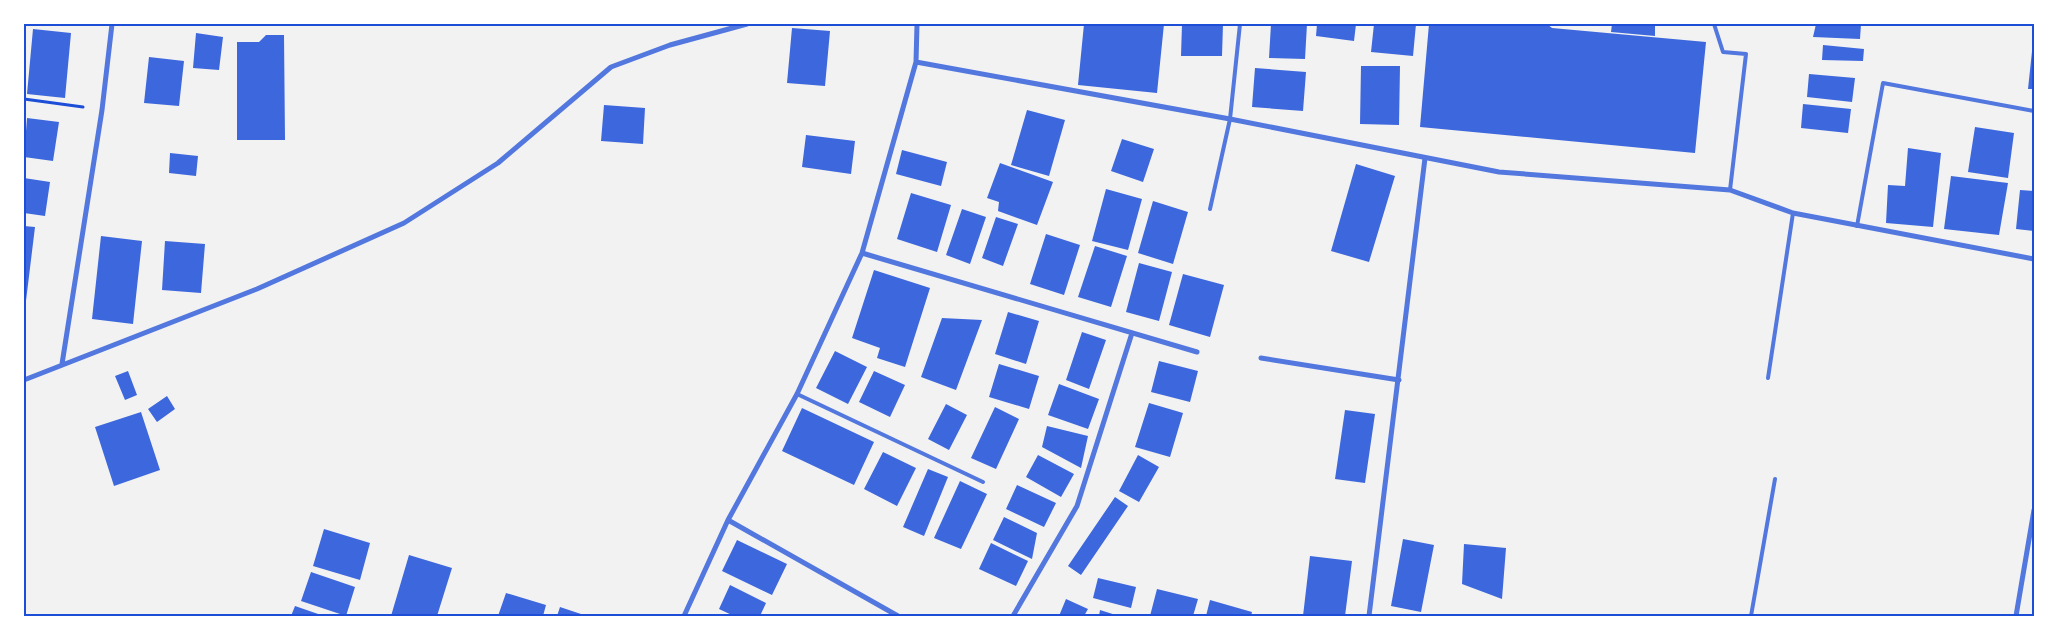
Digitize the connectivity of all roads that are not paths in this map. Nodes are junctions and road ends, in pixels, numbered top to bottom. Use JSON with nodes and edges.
{"nodes":[{"id":1,"x":112,"y":24,"type":"edge"},
{"id":2,"x":747,"y":24,"type":"edge"},
{"id":3,"x":917,"y":24,"type":"edge"},
{"id":4,"x":1240,"y":24,"type":"edge"},
{"id":5,"x":1714,"y":24,"type":"edge"},
{"id":6,"x":916,"y":62,"type":"junction"},
{"id":7,"x":2034,"y":111,"type":"edge"},
{"id":8,"x":1230,"y":119,"type":"junction"},
{"id":9,"x":1425,"y":158,"type":"junction"},
{"id":10,"x":1730,"y":190,"type":"junction"},
{"id":11,"x":1210,"y":209,"type":"dead end"},
{"id":12,"x":1793,"y":213,"type":"junction"},
{"id":13,"x":1857,"y":226,"type":"junction"},
{"id":14,"x":862,"y":252,"type":"junction"},
{"id":15,"x":2034,"y":259,"type":"edge"},
{"id":16,"x":1132,"y":334,"type":"junction"},
{"id":17,"x":1197,"y":352,"type":"dead end"},
{"id":18,"x":1260,"y":358,"type":"dead end"},
{"id":19,"x":62,"y":364,"type":"junction"},
{"id":20,"x":1768,"y":378,"type":"dead end"},
{"id":21,"x":24,"y":380,"type":"edge"},
{"id":22,"x":1399,"y":380,"type":"junction"},
{"id":23,"x":796,"y":394,"type":"junction"},
{"id":24,"x":1775,"y":479,"type":"dead end"},
{"id":25,"x":983,"y":482,"type":"dead end"},
{"id":26,"x":2034,"y":510,"type":"edge"},
{"id":27,"x":728,"y":520,"type":"junction"},
{"id":28,"x":684,"y":616,"type":"edge"},
{"id":29,"x":898,"y":616,"type":"edge"},
{"id":30,"x":1013,"y":616,"type":"edge"},
{"id":31,"x":1369,"y":616,"type":"edge"},
{"id":32,"x":1751,"y":616,"type":"edge"},
{"id":33,"x":2016,"y":616,"type":"edge"}],
"edges":[{"from":1,"to":19,"type":"street"},
{"from":2,"to":19,"type":"street"},
{"from":3,"to":6,"type":"street"},
{"from":4,"to":8,"type":"lane"},
{"from":5,"to":10,"type":"lane"},
{"from":6,"to":8,"type":"street"},
{"from":6,"to":14,"type":"street"},
{"from":7,"to":13,"type":"lane"},
{"from":8,"to":9,"type":"street"},
{"from":8,"to":11,"type":"lane"},
{"from":9,"to":10,"type":"street"},
{"from":9,"to":22,"type":"street"},
{"from":10,"to":12,"type":"street"},
{"from":12,"to":13,"type":"street"},
{"from":12,"to":20,"type":"lane"},
{"from":13,"to":15,"type":"street"},
{"from":14,"to":16,"type":"street"},
{"from":14,"to":23,"type":"street"},
{"from":16,"to":17,"type":"street"},
{"from":16,"to":30,"type":"street"},
{"from":18,"to":22,"type":"street"},
{"from":19,"to":21,"type":"street"},
{"from":22,"to":31,"type":"street"},
{"from":23,"to":25,"type":"lane"},
{"from":23,"to":27,"type":"street"},
{"from":24,"to":32,"type":"lane"},
{"from":26,"to":33,"type":"street"},
{"from":27,"to":28,"type":"street"},
{"from":27,"to":29,"type":"street"}]}
